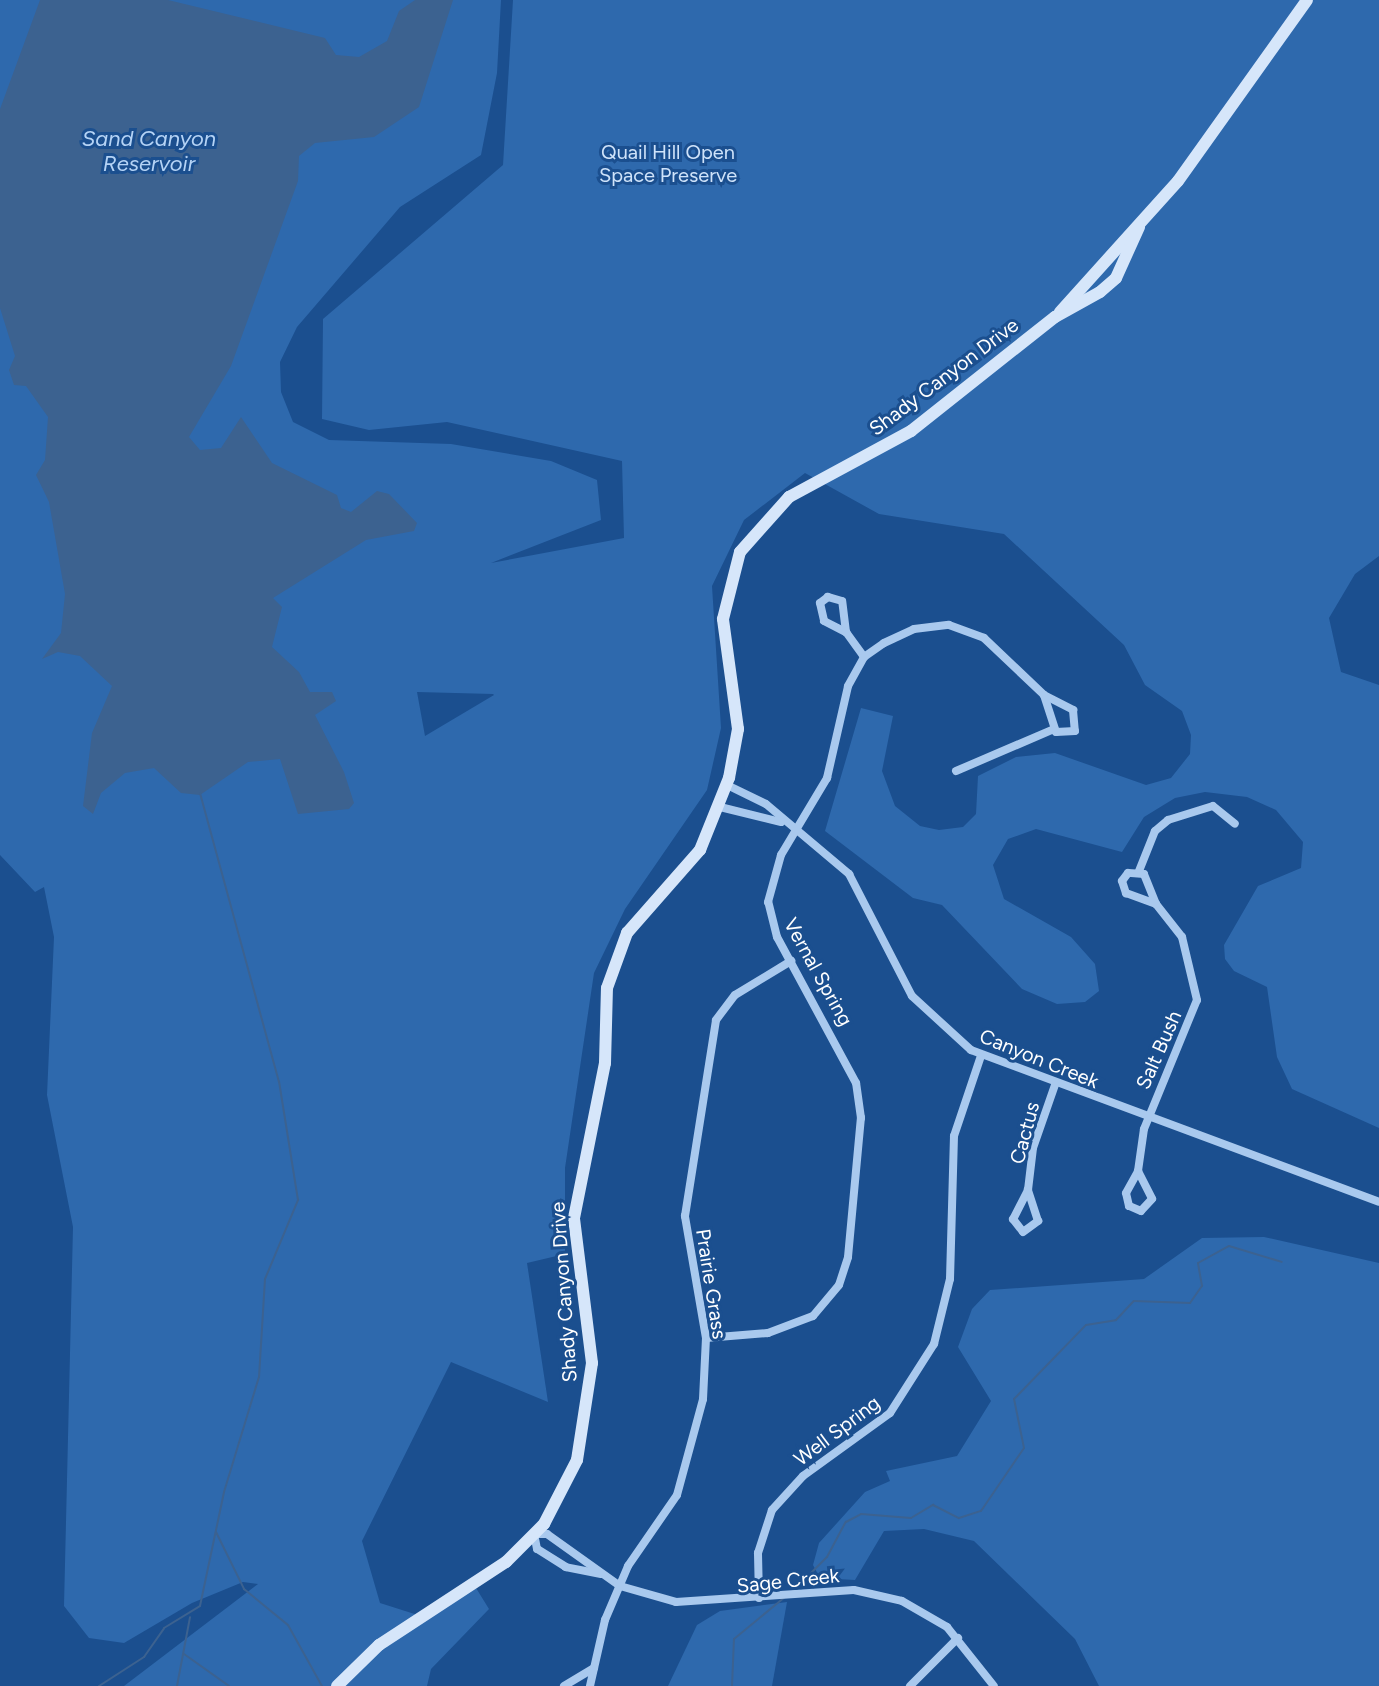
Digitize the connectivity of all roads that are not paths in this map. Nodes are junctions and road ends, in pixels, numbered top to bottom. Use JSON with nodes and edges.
{"nodes":[{"id":1,"x":1307,"y":0,"type":"edge"},
{"id":2,"x":1139,"y":227,"type":"junction"},
{"id":3,"x":1055,"y":317,"type":"junction"},
{"id":4,"x":846,"y":632,"type":"junction"},
{"id":5,"x":864,"y":657,"type":"junction"},
{"id":6,"x":1044,"y":695,"type":"junction"},
{"id":7,"x":1054,"y":729,"type":"junction"},
{"id":8,"x":956,"y":771,"type":"dead end"},
{"id":9,"x":727,"y":785,"type":"junction"},
{"id":10,"x":764,"y":803,"type":"junction"},
{"id":11,"x":720,"y":807,"type":"junction"},
{"id":12,"x":757,"y":820,"type":"junction"},
{"id":13,"x":781,"y":822,"type":"junction"},
{"id":14,"x":1235,"y":824,"type":"dead end"},
{"id":15,"x":796,"y":833,"type":"junction"},
{"id":16,"x":1139,"y":871,"type":"junction"},
{"id":17,"x":1156,"y":904,"type":"junction"},
{"id":18,"x":791,"y":961,"type":"junction"},
{"id":19,"x":981,"y":1056,"type":"junction"},
{"id":20,"x":1055,"y":1085,"type":"junction"},
{"id":21,"x":1148,"y":1118,"type":"junction"},
{"id":22,"x":1138,"y":1171,"type":"junction"},
{"id":23,"x":1028,"y":1190,"type":"junction"},
{"id":24,"x":1379,"y":1202,"type":"edge"},
{"id":25,"x":706,"y":1338,"type":"junction"},
{"id":26,"x":534,"y":1534,"type":"junction"},
{"id":27,"x":573,"y":1551,"type":"junction"},
{"id":28,"x":566,"y":1567,"type":"junction"},
{"id":29,"x":601,"y":1574,"type":"junction"},
{"id":30,"x":620,"y":1586,"type":"junction"},
{"id":31,"x":759,"y":1598,"type":"junction"},
{"id":32,"x":958,"y":1638,"type":"junction"},
{"id":33,"x":595,"y":1667,"type":"junction"},
{"id":34,"x":337,"y":1686,"type":"edge"},
{"id":35,"x":564,"y":1686,"type":"edge"},
{"id":36,"x":590,"y":1686,"type":"edge"},
{"id":37,"x":910,"y":1686,"type":"edge"},
{"id":38,"x":994,"y":1686,"type":"edge"}],
"edges":[{"from":1,"to":2,"type":"street"},
{"from":2,"to":3,"type":"street"},
{"from":2,"to":3,"type":"street"},
{"from":3,"to":9,"type":"street","name":"Shady Canyon Drive"},
{"from":4,"to":4,"type":"street"},
{"from":4,"to":5,"type":"street"},
{"from":5,"to":6,"type":"street"},
{"from":5,"to":15,"type":"street","name":"Vernal Spring"},
{"from":6,"to":7,"type":"street"},
{"from":6,"to":7,"type":"street"},
{"from":7,"to":8,"type":"street"},
{"from":9,"to":10,"type":"street","name":"Canyon Creek"},
{"from":9,"to":11,"type":"street","name":"Shady Canyon Drive"},
{"from":10,"to":12,"type":"street"},
{"from":10,"to":13,"type":"street","name":"Canyon Creek"},
{"from":11,"to":12,"type":"street"},
{"from":11,"to":26,"type":"street","name":"Shady Canyon Drive"},
{"from":12,"to":13,"type":"street"},
{"from":13,"to":15,"type":"street","name":"Canyon Creek"},
{"from":14,"to":16,"type":"street"},
{"from":15,"to":18,"type":"street","name":"Vernal Spring"},
{"from":15,"to":19,"type":"street","name":"Canyon Creek"},
{"from":16,"to":17,"type":"street","name":"Salt Bush"},
{"from":16,"to":17,"type":"street","name":"Salt Bush"},
{"from":17,"to":21,"type":"street","name":"Salt Bush"},
{"from":18,"to":25,"type":"street","name":"Prairie Grass"},
{"from":18,"to":25,"type":"street","name":"Vernal Spring"},
{"from":19,"to":20,"type":"street","name":"Canyon Creek"},
{"from":19,"to":31,"type":"street","name":"Well Spring"},
{"from":20,"to":21,"type":"street","name":"Canyon Creek"},
{"from":20,"to":23,"type":"street","name":"Cactus"},
{"from":21,"to":22,"type":"street","name":"Salt Bush"},
{"from":21,"to":24,"type":"street","name":"Canyon Creek"},
{"from":22,"to":22,"type":"street","name":"Salt Bush"},
{"from":23,"to":23,"type":"street","name":"Cactus"},
{"from":25,"to":30,"type":"street","name":"Prairie Grass"},
{"from":26,"to":27,"type":"street","name":"Sage Creek"},
{"from":26,"to":28,"type":"street","name":"Sage Creek"},
{"from":26,"to":34,"type":"street","name":"Shady Canyon Drive"},
{"from":27,"to":28,"type":"street"},
{"from":27,"to":29,"type":"street","name":"Sage Creek"},
{"from":28,"to":29,"type":"street","name":"Sage Creek"},
{"from":29,"to":30,"type":"street","name":"Sage Creek"},
{"from":30,"to":31,"type":"street","name":"Sage Creek"},
{"from":30,"to":33,"type":"street","name":"Prairie Grass"},
{"from":31,"to":32,"type":"street","name":"Sage Creek"},
{"from":32,"to":37,"type":"street"},
{"from":32,"to":38,"type":"street","name":"Sage Creek"},
{"from":33,"to":35,"type":"street"},
{"from":33,"to":36,"type":"street","name":"Prairie Grass"}]}
